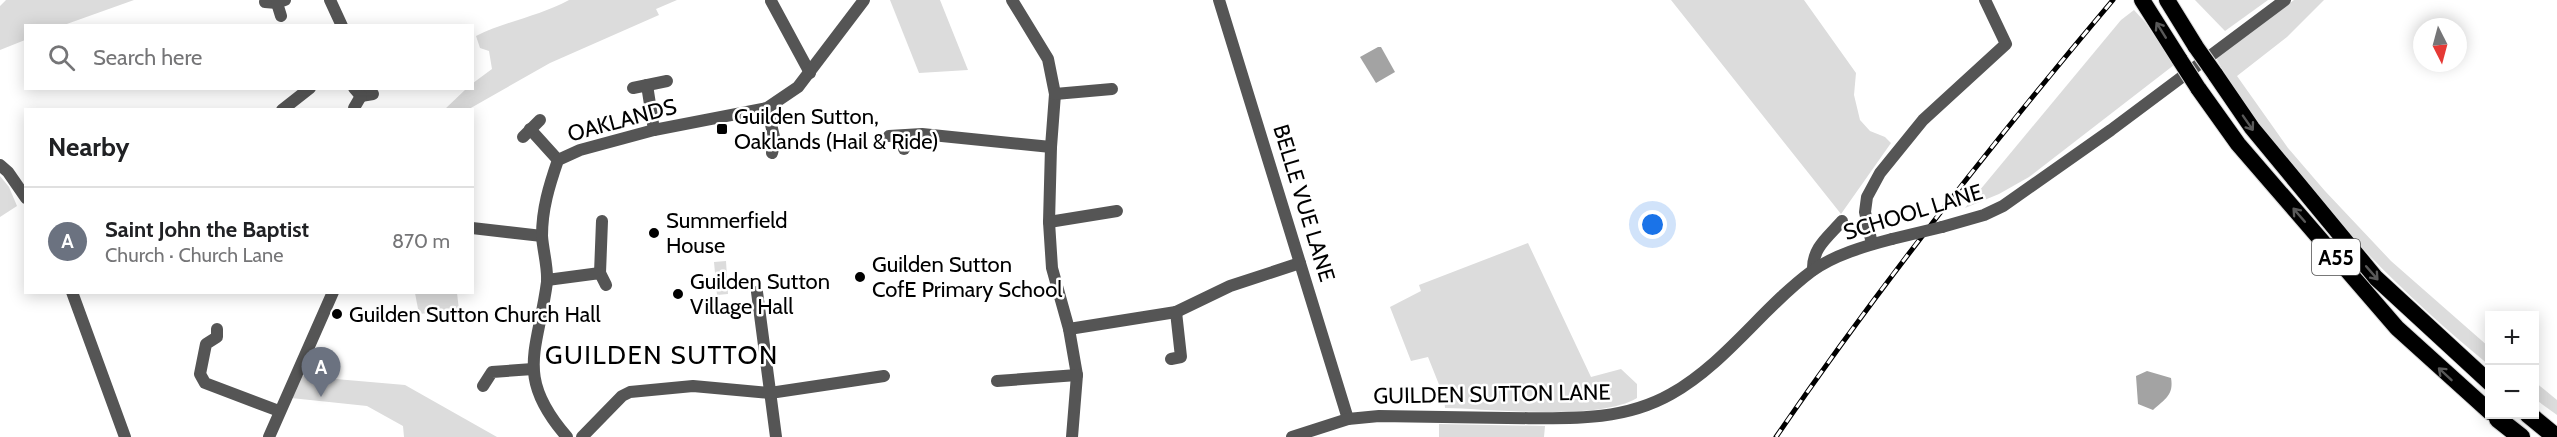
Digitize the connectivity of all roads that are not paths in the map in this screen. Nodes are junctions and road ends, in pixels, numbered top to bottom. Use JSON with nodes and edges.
{"nodes":[{"id":1,"x":330,"y":0,"type":"edge"},
{"id":2,"x":864,"y":0,"type":"edge"},
{"id":3,"x":1012,"y":0,"type":"edge"},
{"id":4,"x":1219,"y":0,"type":"edge"},
{"id":5,"x":1985,"y":0,"type":"edge"},
{"id":6,"x":2142,"y":0,"type":"edge"},
{"id":7,"x":2167,"y":0,"type":"edge"},
{"id":8,"x":2285,"y":0,"type":"edge"},
{"id":9,"x":771,"y":1,"type":"edge"},
{"id":10,"x":276,"y":2,"type":"edge"},
{"id":11,"x":281,"y":16,"type":"dead end"},
{"id":12,"x":341,"y":24,"type":"edge"},
{"id":13,"x":810,"y":73,"type":"junction"},
{"id":14,"x":667,"y":81,"type":"dead end"},
{"id":15,"x":648,"y":85,"type":"junction"},
{"id":16,"x":633,"y":88,"type":"dead end"},
{"id":17,"x":307,"y":90,"type":"edge"},
{"id":18,"x":363,"y":93,"type":"edge"},
{"id":19,"x":1105,"y":93,"type":"dead end"},
{"id":20,"x":1055,"y":94,"type":"junction"},
{"id":21,"x":285,"y":108,"type":"edge"},
{"id":22,"x":354,"y":108,"type":"dead end"},
{"id":23,"x":767,"y":108,"type":"junction"},
{"id":24,"x":540,"y":120,"type":"dead end"},
{"id":25,"x":654,"y":130,"type":"junction"},
{"id":26,"x":889,"y":136,"type":"dead end"},
{"id":27,"x":1051,"y":147,"type":"junction"},
{"id":28,"x":772,"y":153,"type":"dead end"},
{"id":29,"x":558,"y":160,"type":"junction"},
{"id":30,"x":0,"y":165,"type":"edge"},
{"id":31,"x":24,"y":195,"type":"edge"},
{"id":32,"x":1109,"y":212,"type":"dead end"},
{"id":33,"x":602,"y":221,"type":"dead end"},
{"id":34,"x":1842,"y":221,"type":"dead end"},
{"id":35,"x":1049,"y":222,"type":"junction"},
{"id":36,"x":474,"y":228,"type":"edge"},
{"id":37,"x":542,"y":236,"type":"junction"},
{"id":38,"x":1872,"y":244,"type":"junction"},
{"id":39,"x":1300,"y":263,"type":"junction"},
{"id":40,"x":1813,"y":270,"type":"junction"},
{"id":41,"x":547,"y":280,"type":"junction"},
{"id":42,"x":757,"y":292,"type":"dead end"},
{"id":43,"x":73,"y":294,"type":"edge"},
{"id":44,"x":332,"y":294,"type":"edge"},
{"id":45,"x":1176,"y":312,"type":"junction"},
{"id":46,"x":217,"y":329,"type":"dead end"},
{"id":47,"x":1070,"y":329,"type":"junction"},
{"id":48,"x":1171,"y":359,"type":"dead end"},
{"id":49,"x":533,"y":369,"type":"junction"},
{"id":50,"x":1077,"y":375,"type":"junction"},
{"id":51,"x":884,"y":376,"type":"dead end"},
{"id":52,"x":2485,"y":378,"type":"edge"},
{"id":53,"x":998,"y":382,"type":"dead end"},
{"id":54,"x":483,"y":386,"type":"dead end"},
{"id":55,"x":770,"y":393,"type":"junction"},
{"id":56,"x":1671,"y":394,"type":"joint"},
{"id":57,"x":2485,"y":407,"type":"edge"},
{"id":58,"x":279,"y":411,"type":"junction"},
{"id":59,"x":2539,"y":418,"type":"edge"},
{"id":60,"x":1348,"y":419,"type":"junction"},
{"id":61,"x":2497,"y":419,"type":"edge"},
{"id":62,"x":2499,"y":419,"type":"edge"},
{"id":63,"x":2534,"y":419,"type":"edge"},
{"id":64,"x":2557,"y":429,"type":"edge"},
{"id":65,"x":125,"y":437,"type":"edge"},
{"id":66,"x":269,"y":437,"type":"edge"},
{"id":67,"x":567,"y":437,"type":"edge"},
{"id":68,"x":582,"y":437,"type":"edge"},
{"id":69,"x":776,"y":437,"type":"edge"},
{"id":70,"x":1072,"y":437,"type":"edge"},
{"id":71,"x":1292,"y":437,"type":"edge"},
{"id":72,"x":2513,"y":437,"type":"edge"},
{"id":73,"x":2521,"y":437,"type":"edge"},
{"id":74,"x":2556,"y":437,"type":"edge"}],
"edges":[{"from":1,"to":12,"type":"street"},
{"from":2,"to":13,"type":"street","name":"OAKLANDS"},
{"from":3,"to":20,"type":"street"},
{"from":4,"to":39,"type":"street","name":"BELLE VUE LANE"},
{"from":5,"to":38,"type":"street"},
{"from":57,"to":6,"type":"highway","number":"A55","one_way":true,"bridge":true},
{"from":7,"to":52,"type":"highway","number":"A55","one_way":true,"bridge":true},
{"from":8,"to":38,"type":"street","name":"SCHOOL LANE","bridge":true},
{"from":9,"to":13,"type":"street"},
{"from":10,"to":11,"type":"street"},
{"from":13,"to":23,"type":"street","name":"OAKLANDS"},
{"from":14,"to":15,"type":"street"},
{"from":15,"to":16,"type":"street"},
{"from":15,"to":25,"type":"street"},
{"from":17,"to":21,"type":"street"},
{"from":18,"to":22,"type":"street"},
{"from":19,"to":20,"type":"street"},
{"from":20,"to":27,"type":"street"},
{"from":23,"to":25,"type":"street","name":"OAKLANDS"},
{"from":23,"to":28,"type":"street"},
{"from":24,"to":29,"type":"street"},
{"from":25,"to":29,"type":"street","name":"OAKLANDS"},
{"from":26,"to":27,"type":"street"},
{"from":27,"to":35,"type":"street"},
{"from":29,"to":37,"type":"street","name":"OAKLANDS"},
{"from":30,"to":31,"type":"street"},
{"from":32,"to":35,"type":"street"},
{"from":33,"to":41,"type":"street"},
{"from":34,"to":40,"type":"street","name":"SCHOOL LANE"},
{"from":35,"to":47,"type":"street"},
{"from":36,"to":37,"type":"street"},
{"from":37,"to":41,"type":"street","name":"OAKLANDS"},
{"from":38,"to":40,"type":"street","name":"SCHOOL LANE"},
{"from":39,"to":45,"type":"street"},
{"from":39,"to":60,"type":"street","name":"BELLE VUE LANE"},
{"from":40,"to":56,"type":"street","name":"SCHOOL LANE"},
{"from":41,"to":49,"type":"street","name":"OAKLANDS"},
{"from":42,"to":55,"type":"street"},
{"from":43,"to":65,"type":"street"},
{"from":44,"to":58,"type":"street"},
{"from":45,"to":47,"type":"street"},
{"from":45,"to":48,"type":"street"},
{"from":46,"to":58,"type":"street"},
{"from":47,"to":50,"type":"street"},
{"from":49,"to":54,"type":"street"},
{"from":49,"to":67,"type":"street","name":"OAKLANDS"},
{"from":50,"to":53,"type":"street"},
{"from":50,"to":70,"type":"street"},
{"from":51,"to":55,"type":"street"},
{"from":55,"to":68,"type":"street"},
{"from":55,"to":69,"type":"street"},
{"from":56,"to":60,"type":"street","name":"GUILDEN SUTTON LANE"},
{"from":58,"to":66,"type":"street"},
{"from":59,"to":64,"type":"highway"},
{"from":60,"to":71,"type":"street"},
{"from":61,"to":72,"type":"highway"},
{"from":62,"to":73,"type":"highway"},
{"from":63,"to":74,"type":"highway"}]}
